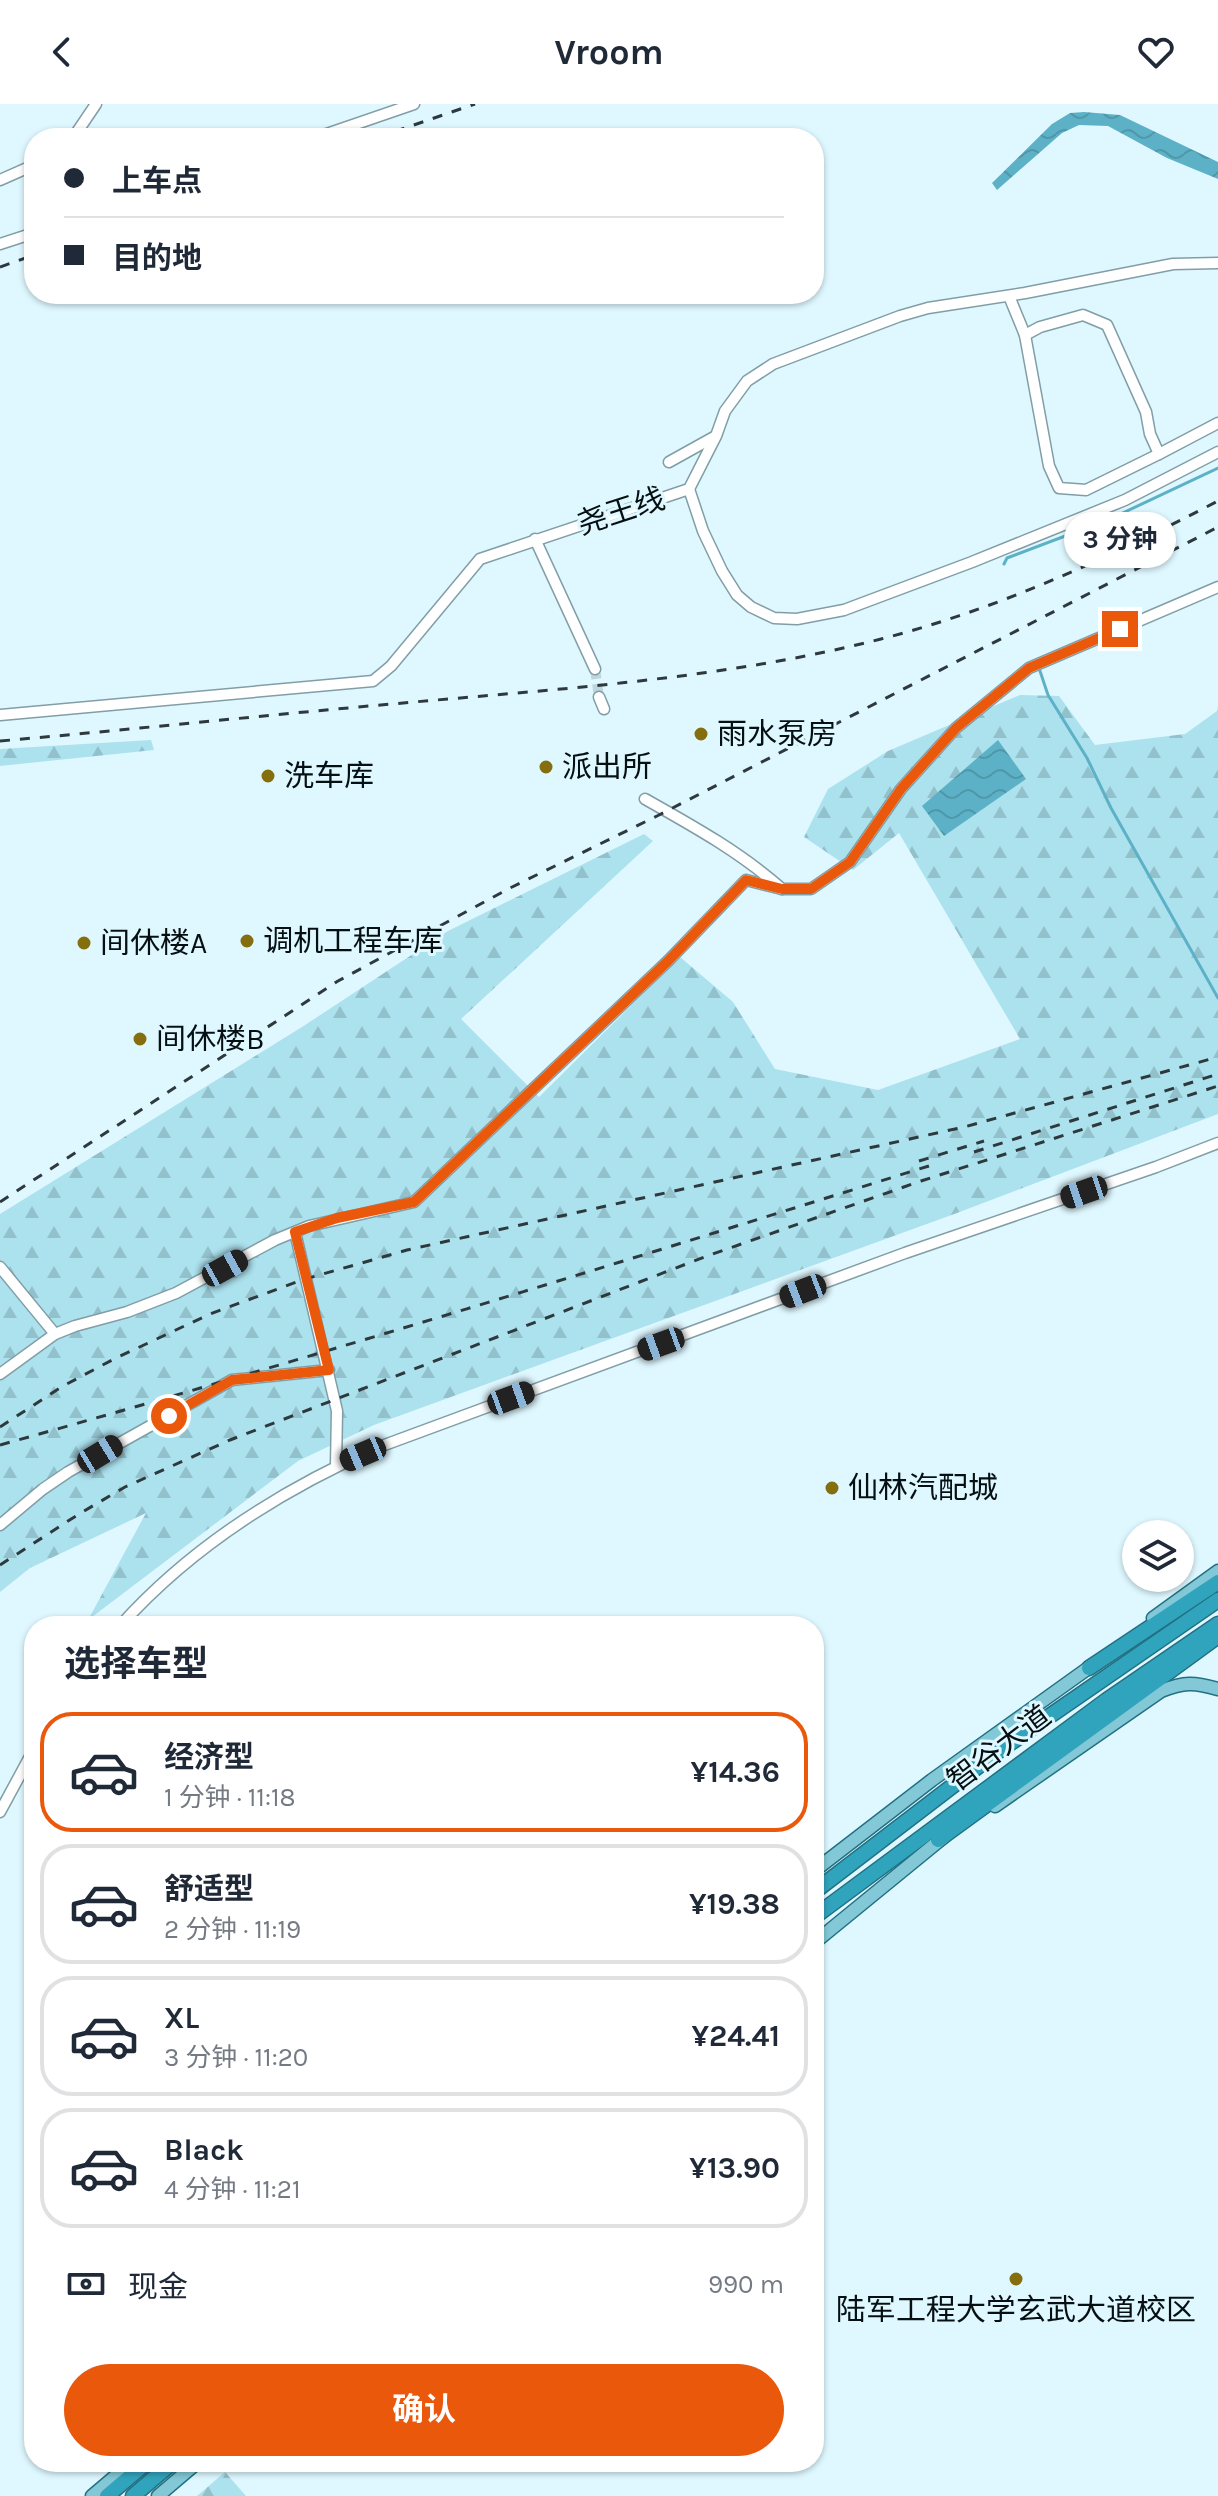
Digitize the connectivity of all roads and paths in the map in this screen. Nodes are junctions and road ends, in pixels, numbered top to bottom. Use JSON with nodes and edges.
{"nodes":[{"id":1,"x":96,"y":104,"type":"edge"},
{"id":2,"x":414,"y":104,"type":"edge"},
{"id":3,"x":80,"y":128,"type":"edge"},
{"id":4,"x":344,"y":128,"type":"edge"},
{"id":5,"x":24,"y":169,"type":"edge"},
{"id":6,"x":0,"y":180,"type":"edge"},
{"id":7,"x":24,"y":236,"type":"edge"},
{"id":8,"x":0,"y":244,"type":"edge"},
{"id":9,"x":1218,"y":263,"type":"edge"},
{"id":10,"x":1009,"y":296,"type":"junction"},
{"id":11,"x":1025,"y":335,"type":"junction"},
{"id":12,"x":1218,"y":423,"type":"edge"},
{"id":13,"x":716,"y":436,"type":"junction"},
{"id":14,"x":1218,"y":452,"type":"edge"},
{"id":15,"x":1159,"y":454,"type":"junction"},
{"id":16,"x":669,"y":462,"type":"dead end"},
{"id":17,"x":689,"y":489,"type":"junction"},
{"id":18,"x":535,"y":539,"type":"junction"},
{"id":19,"x":1218,"y":587,"type":"edge"},
{"id":20,"x":595,"y":669,"type":"tunnel mouth"},
{"id":21,"x":599,"y":697,"type":"tunnel mouth"},
{"id":22,"x":604,"y":709,"type":"dead end"},
{"id":23,"x":0,"y":715,"type":"edge"},
{"id":24,"x":645,"y":799,"type":"dead end"},
{"id":25,"x":782,"y":889,"type":"junction"},
{"id":26,"x":1218,"y":1143,"type":"edge"},
{"id":27,"x":295,"y":1232,"type":"junction"},
{"id":28,"x":0,"y":1267,"type":"edge"},
{"id":29,"x":55,"y":1334,"type":"junction"},
{"id":30,"x":329,"y":1370,"type":"junction"},
{"id":31,"x":0,"y":1374,"type":"edge"},
{"id":32,"x":336,"y":1466,"type":"junction"},
{"id":33,"x":0,"y":1525,"type":"edge"},
{"id":34,"x":1218,"y":1571,"type":"edge"},
{"id":35,"x":1218,"y":1582,"type":"edge"},
{"id":36,"x":1218,"y":1600,"type":"edge"},
{"id":37,"x":130,"y":1616,"type":"edge"},
{"id":38,"x":1218,"y":1624,"type":"edge"},
{"id":39,"x":1218,"y":1636,"type":"edge"},
{"id":40,"x":1089,"y":1668,"type":"junction"},
{"id":41,"x":1218,"y":1689,"type":"edge"},
{"id":42,"x":24,"y":1768,"type":"edge"},
{"id":43,"x":0,"y":1812,"type":"edge"},
{"id":44,"x":938,"y":1840,"type":"junction"},
{"id":45,"x":824,"y":1863,"type":"edge"},
{"id":46,"x":824,"y":1884,"type":"edge"},
{"id":47,"x":824,"y":1910,"type":"edge"},
{"id":48,"x":824,"y":1935,"type":"edge"},
{"id":49,"x":120,"y":2472,"type":"edge"},
{"id":50,"x":135,"y":2472,"type":"edge"},
{"id":51,"x":161,"y":2472,"type":"edge"},
{"id":52,"x":186,"y":2472,"type":"edge"},
{"id":53,"x":92,"y":2496,"type":"edge"},
{"id":54,"x":107,"y":2496,"type":"edge"},
{"id":55,"x":133,"y":2496,"type":"edge"},
{"id":56,"x":158,"y":2496,"type":"edge"}],
"edges":[{"from":1,"to":3,"type":"street"},
{"from":2,"to":4,"type":"street"},
{"from":5,"to":6,"type":"street"},
{"from":7,"to":8,"type":"street"},
{"from":9,"to":10,"type":"street","name":"尧王线"},
{"from":10,"to":11,"type":"street"},
{"from":10,"to":13,"type":"street","name":"尧王线"},
{"from":11,"to":15,"type":"street"},
{"from":11,"to":15,"type":"street"},
{"from":12,"to":15,"type":"street"},
{"from":13,"to":16,"type":"street"},
{"from":13,"to":17,"type":"street","name":"尧王线"},
{"from":14,"to":17,"type":"street"},
{"from":17,"to":18,"type":"street","name":"尧王线"},
{"from":18,"to":20,"type":"street"},
{"from":18,"to":23,"type":"street","name":"尧王线"},
{"from":19,"to":25,"type":"street"},
{"from":21,"to":22,"type":"street"},
{"from":24,"to":25,"type":"street"},
{"from":25,"to":27,"type":"street"},
{"from":26,"to":32,"type":"street"},
{"from":27,"to":29,"type":"street"},
{"from":27,"to":30,"type":"street"},
{"from":28,"to":29,"type":"street"},
{"from":29,"to":31,"type":"street"},
{"from":30,"to":32,"type":"street"},
{"from":30,"to":33,"type":"street"},
{"from":32,"to":37,"type":"street"},
{"from":34,"to":40,"type":"main road"},
{"from":35,"to":40,"type":"highway"},
{"from":36,"to":46,"type":"highway","name":"智谷大道"},
{"from":38,"to":47,"type":"highway","name":"智谷大道"},
{"from":39,"to":44,"type":"highway"},
{"from":40,"to":45,"type":"main road"},
{"from":41,"to":44,"type":"main road"},
{"from":42,"to":43,"type":"street"},
{"from":44,"to":48,"type":"main road"},
{"from":49,"to":53,"type":"main road"},
{"from":50,"to":54,"type":"highway"},
{"from":51,"to":55,"type":"highway"},
{"from":52,"to":56,"type":"main road"}]}
